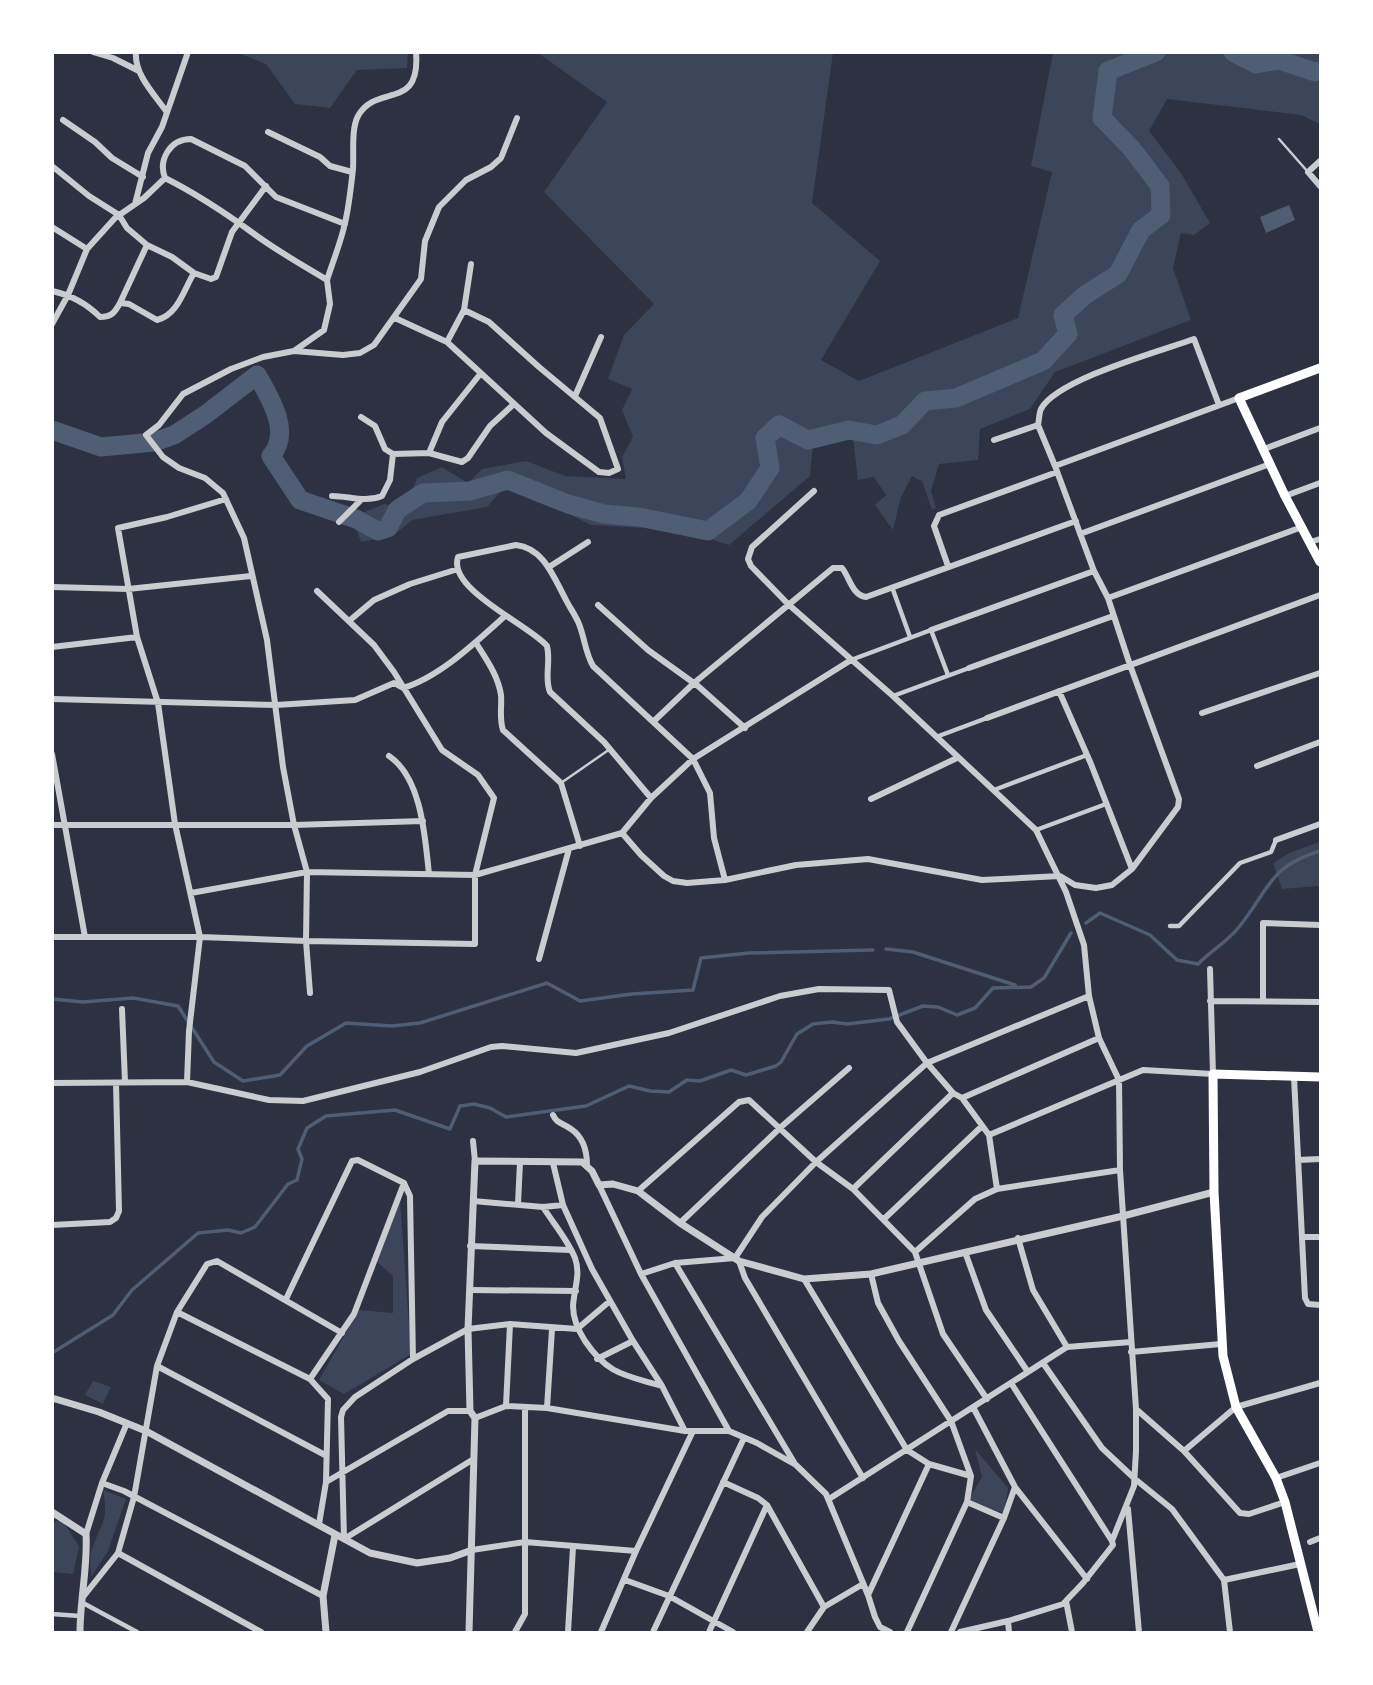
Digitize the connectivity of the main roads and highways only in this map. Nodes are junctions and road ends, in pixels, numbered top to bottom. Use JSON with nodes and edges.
{"nodes":[{"id":1,"x":1321,"y":368,"type":"edge"},
{"id":2,"x":1321,"y":562,"type":"edge"},
{"id":3,"x":1321,"y":1077,"type":"edge"},
{"id":4,"x":1319,"y":1618,"type":"edge"},
{"id":5,"x":1318,"y":1633,"type":"edge"}],
"edges":[{"from":1,"to":2,"type":"main road"},
{"from":3,"to":4,"type":"main road"},
{"from":4,"to":5,"type":"main road"}]}
